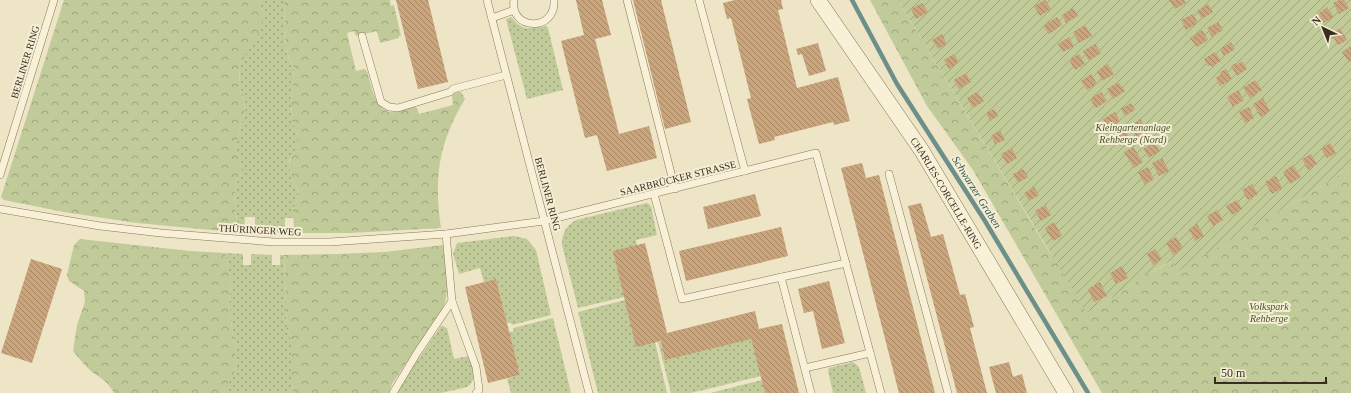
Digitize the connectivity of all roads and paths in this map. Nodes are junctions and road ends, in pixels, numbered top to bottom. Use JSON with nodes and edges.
{"nodes":[{"id":1,"x":54,"y":0,"type":"edge"},
{"id":2,"x":487,"y":0,"type":"edge"},
{"id":3,"x":514,"y":0,"type":"edge"},
{"id":4,"x":554,"y":0,"type":"edge"},
{"id":5,"x":627,"y":0,"type":"edge"},
{"id":6,"x":699,"y":0,"type":"edge"},
{"id":7,"x":818,"y":0,"type":"edge"},
{"id":8,"x":514,"y":10,"type":"junction"},
{"id":9,"x":492,"y":18,"type":"junction"},
{"id":10,"x":362,"y":36,"type":"dead end"},
{"id":11,"x":506,"y":75,"type":"junction"},
{"id":12,"x":745,"y":171,"type":"junction"},
{"id":13,"x":889,"y":174,"type":"dead end"},
{"id":14,"x":0,"y":175,"type":"edge"},
{"id":15,"x":675,"y":188,"type":"junction"},
{"id":16,"x":654,"y":194,"type":"junction"},
{"id":17,"x":0,"y":210,"type":"edge"},
{"id":18,"x":544,"y":221,"type":"junction"},
{"id":19,"x":446,"y":234,"type":"junction"},
{"id":20,"x":846,"y":263,"type":"junction"},
{"id":21,"x":781,"y":277,"type":"junction"},
{"id":22,"x":452,"y":301,"type":"junction"},
{"id":23,"x":870,"y":352,"type":"junction"},
{"id":24,"x":805,"y":368,"type":"junction"},
{"id":25,"x":393,"y":393,"type":"edge"},
{"id":26,"x":476,"y":393,"type":"edge"},
{"id":27,"x":589,"y":393,"type":"edge"},
{"id":28,"x":811,"y":393,"type":"edge"},
{"id":29,"x":881,"y":393,"type":"edge"},
{"id":30,"x":948,"y":393,"type":"edge"},
{"id":31,"x":1066,"y":393,"type":"edge"}],
"edges":[{"from":1,"to":14,"type":"lane","name":"BERLINER RING"},
{"from":2,"to":9,"type":"lane","name":"BERLINER RING"},
{"from":3,"to":8,"type":"lane"},
{"from":4,"to":8,"type":"lane"},
{"from":5,"to":15,"type":"lane"},
{"from":6,"to":12,"type":"lane"},
{"from":7,"to":31,"type":"street","name":"CHARLES-CORCELLE-RING"},
{"from":8,"to":9,"type":"lane"},
{"from":9,"to":11,"type":"lane","name":"BERLINER RING"},
{"from":10,"to":11,"type":"lane"},
{"from":11,"to":18,"type":"lane","name":"BERLINER RING"},
{"from":12,"to":15,"type":"lane","name":"SAARBRÜCKER STRASSE"},
{"from":12,"to":20,"type":"lane","name":"SAARBRÜCKER STRASSE"},
{"from":13,"to":30,"type":"lane"},
{"from":15,"to":16,"type":"lane","name":"SAARBRÜCKER STRASSE"},
{"from":16,"to":18,"type":"lane","name":"SAARBRÜCKER STRASSE"},
{"from":16,"to":21,"type":"lane"},
{"from":17,"to":19,"type":"lane","name":"THÜRINGER WEG"},
{"from":18,"to":19,"type":"lane","name":"THÜRINGER WEG"},
{"from":18,"to":27,"type":"lane","name":"BERLINER RING"},
{"from":19,"to":22,"type":"lane"},
{"from":20,"to":21,"type":"lane"},
{"from":20,"to":23,"type":"lane"},
{"from":21,"to":24,"type":"lane"},
{"from":22,"to":25,"type":"lane"},
{"from":22,"to":26,"type":"lane"},
{"from":23,"to":24,"type":"lane"},
{"from":23,"to":29,"type":"lane"},
{"from":24,"to":28,"type":"lane"}]}
